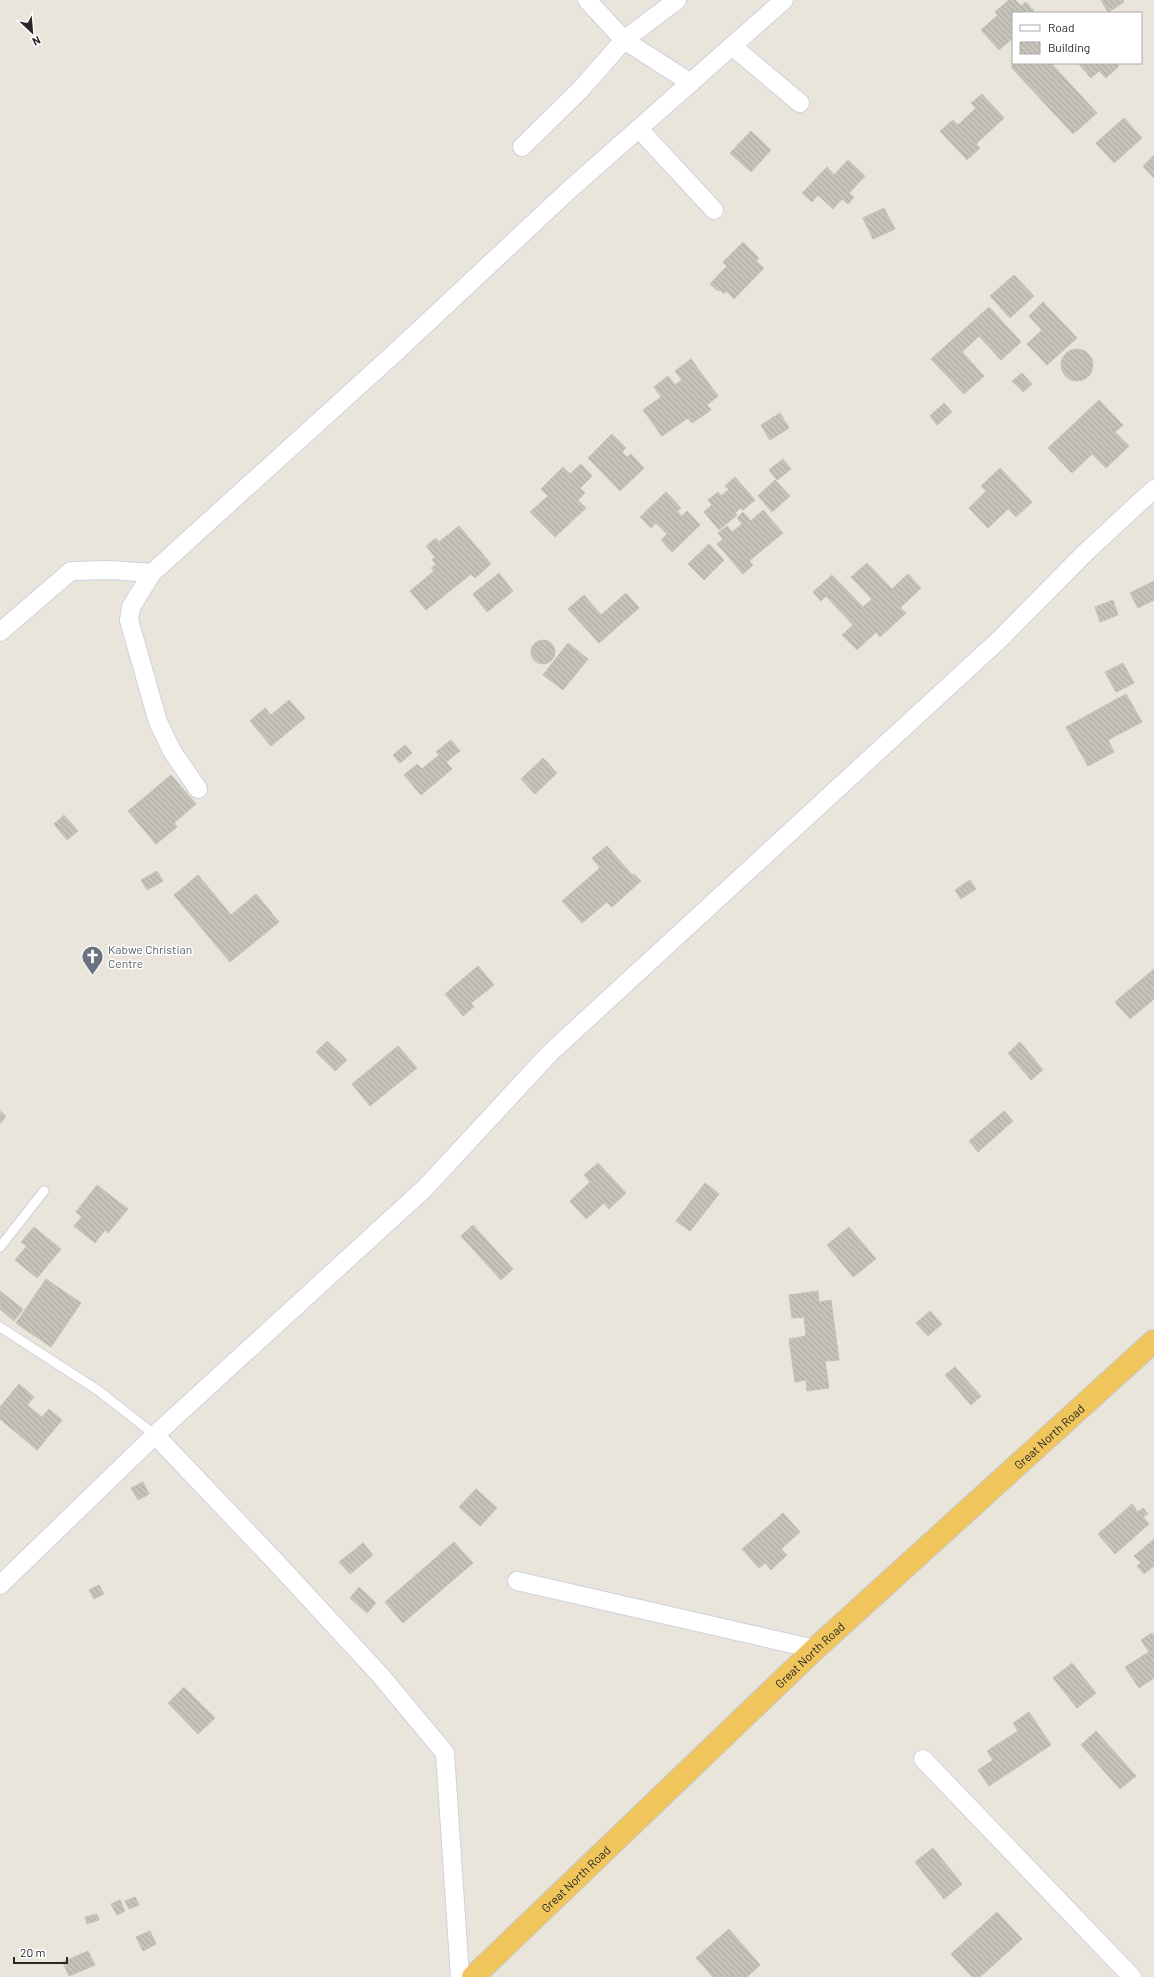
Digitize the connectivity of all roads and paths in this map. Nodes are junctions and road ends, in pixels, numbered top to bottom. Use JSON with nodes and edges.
{"nodes":[{"id":1,"x":587,"y":0,"type":"edge"},
{"id":2,"x":677,"y":0,"type":"edge"},
{"id":3,"x":784,"y":0,"type":"edge"},
{"id":4,"x":624,"y":40,"type":"junction"},
{"id":5,"x":732,"y":46,"type":"junction"},
{"id":6,"x":690,"y":83,"type":"junction"},
{"id":7,"x":800,"y":103,"type":"dead end"},
{"id":8,"x":639,"y":129,"type":"junction"},
{"id":9,"x":522,"y":148,"type":"dead end"},
{"id":10,"x":714,"y":210,"type":"dead end"},
{"id":11,"x":1154,"y":490,"type":"edge"},
{"id":12,"x":152,"y":573,"type":"junction"},
{"id":13,"x":0,"y":632,"type":"edge"},
{"id":14,"x":198,"y":789,"type":"dead end"},
{"id":15,"x":44,"y":1191,"type":"dead end"},
{"id":16,"x":0,"y":1247,"type":"edge"},
{"id":17,"x":0,"y":1327,"type":"edge"},
{"id":18,"x":1154,"y":1341,"type":"edge"},
{"id":19,"x":154,"y":1436,"type":"junction"},
{"id":20,"x":517,"y":1581,"type":"dead end"},
{"id":21,"x":0,"y":1585,"type":"edge"},
{"id":22,"x":815,"y":1649,"type":"junction"},
{"id":23,"x":923,"y":1759,"type":"dead end"},
{"id":24,"x":460,"y":1977,"type":"edge"},
{"id":25,"x":473,"y":1977,"type":"edge"},
{"id":26,"x":1132,"y":1977,"type":"edge"}],
"edges":[{"from":1,"to":4,"type":"street"},
{"from":2,"to":4,"type":"street"},
{"from":3,"to":5,"type":"street"},
{"from":4,"to":6,"type":"street"},
{"from":4,"to":9,"type":"street"},
{"from":5,"to":6,"type":"street"},
{"from":5,"to":7,"type":"street"},
{"from":6,"to":8,"type":"street"},
{"from":8,"to":10,"type":"street"},
{"from":8,"to":12,"type":"street"},
{"from":11,"to":19,"type":"street"},
{"from":12,"to":13,"type":"street"},
{"from":12,"to":14,"type":"street"},
{"from":15,"to":16,"type":"lane"},
{"from":17,"to":19,"type":"lane"},
{"from":18,"to":22,"type":"highway","name":"Great North Road"},
{"from":19,"to":21,"type":"street"},
{"from":19,"to":24,"type":"street"},
{"from":20,"to":22,"type":"street"},
{"from":22,"to":25,"type":"highway","name":"Great North Road"},
{"from":23,"to":26,"type":"street"}]}
